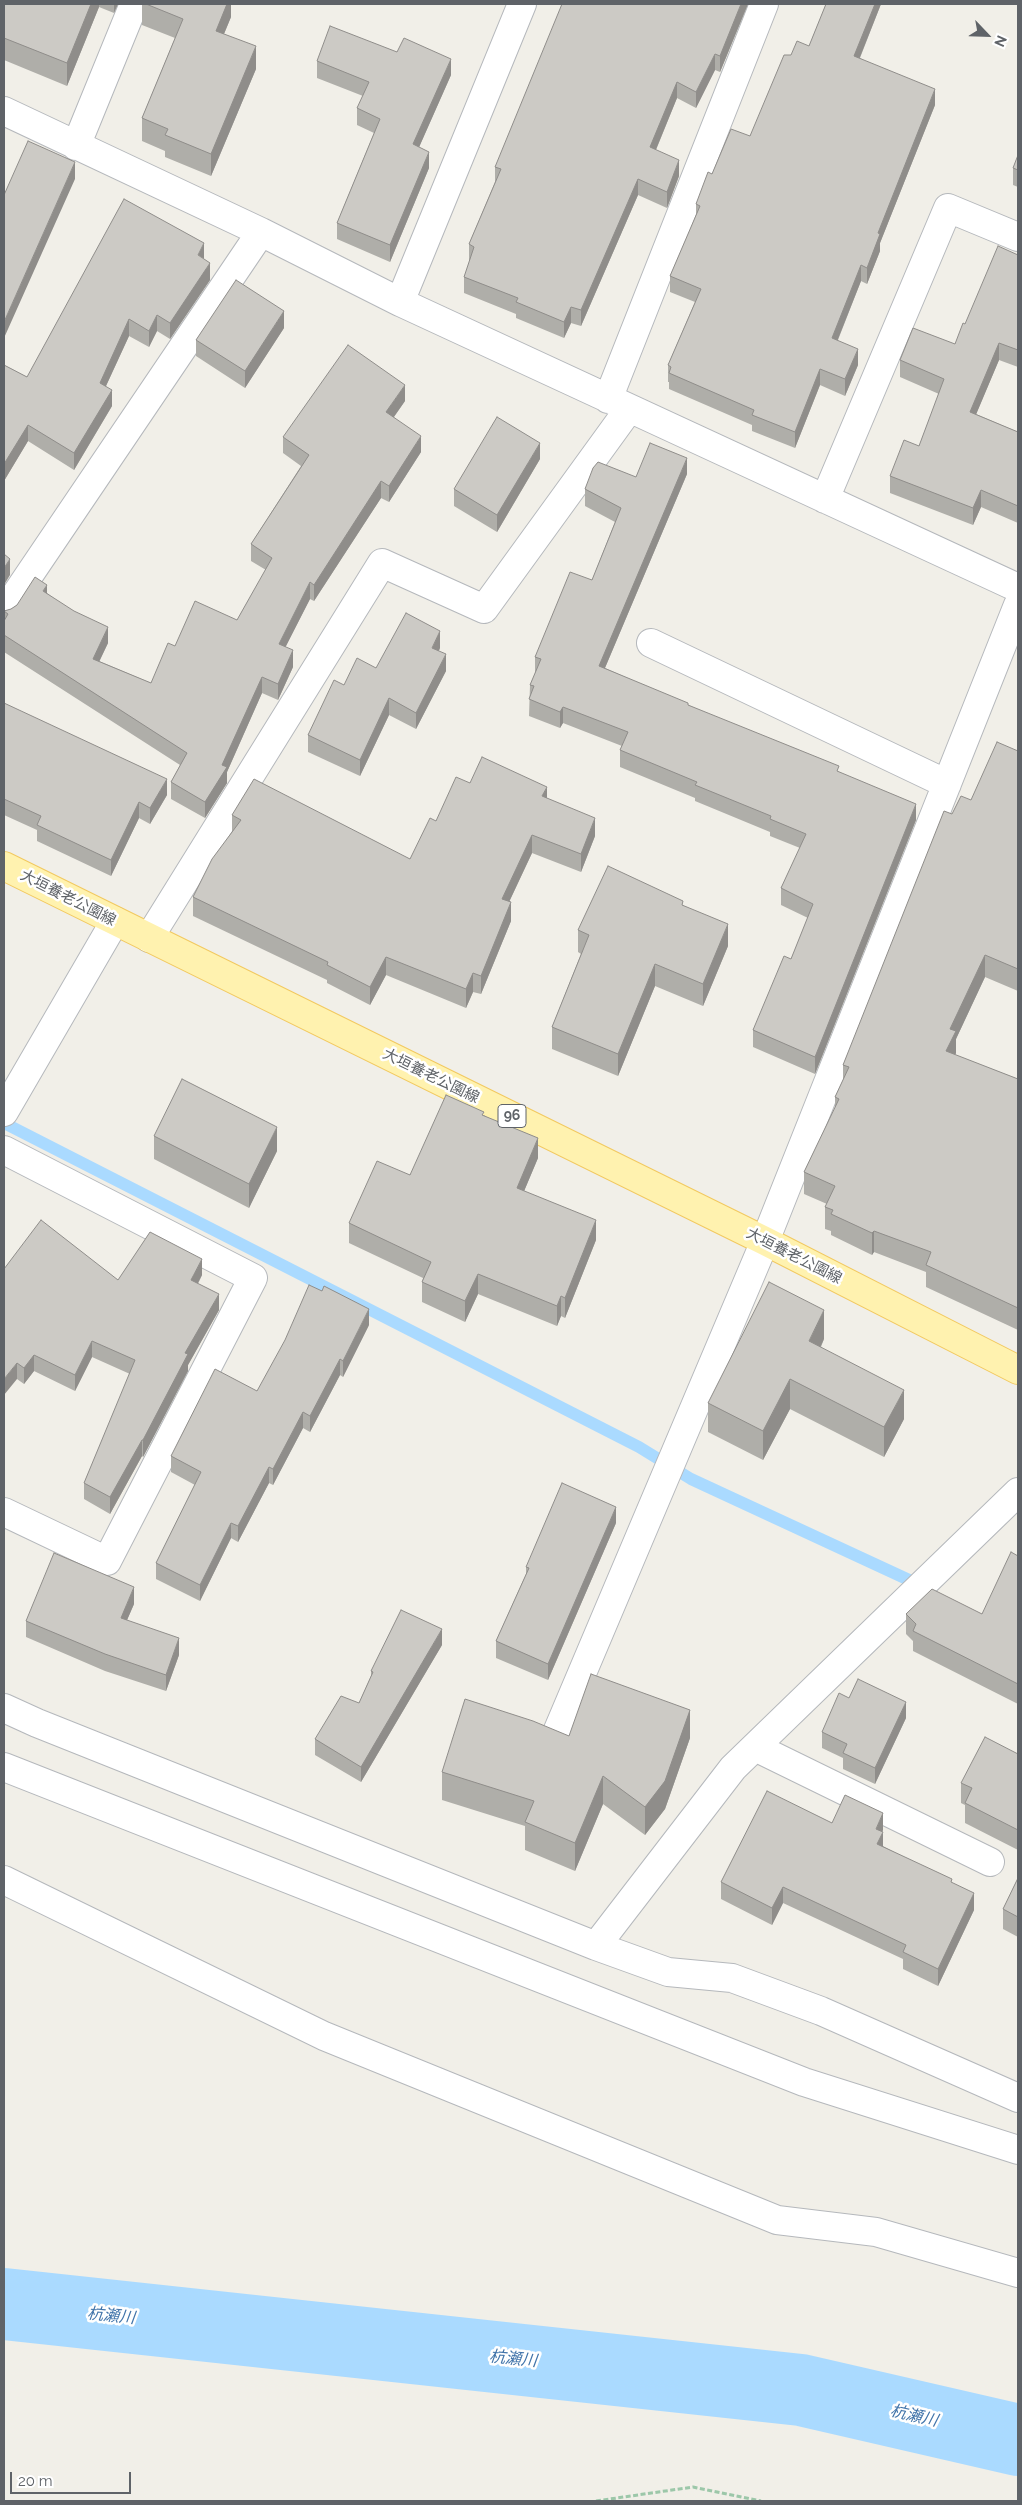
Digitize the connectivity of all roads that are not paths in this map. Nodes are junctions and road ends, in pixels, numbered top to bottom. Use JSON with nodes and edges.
{"nodes":[{"id":1,"x":134,"y":4,"type":"edge"},
{"id":2,"x":522,"y":4,"type":"edge"},
{"id":3,"x":764,"y":4,"type":"edge"},
{"id":4,"x":4,"y":112,"type":"edge"},
{"id":5,"x":76,"y":146,"type":"junction"},
{"id":6,"x":260,"y":232,"type":"junction"},
{"id":7,"x":1018,"y":237,"type":"edge"},
{"id":8,"x":400,"y":302,"type":"junction"},
{"id":9,"x":618,"y":404,"type":"junction"},
{"id":10,"x":825,"y":499,"type":"junction"},
{"id":11,"x":1017,"y":590,"type":"edge"},
{"id":12,"x":4,"y":612,"type":"edge"},
{"id":13,"x":651,"y":643,"type":"dead end"},
{"id":14,"x":947,"y":784,"type":"junction"},
{"id":15,"x":4,"y":866,"type":"edge"},
{"id":16,"x":115,"y":921,"type":"junction"},
{"id":17,"x":149,"y":938,"type":"junction"},
{"id":18,"x":4,"y":1112,"type":"edge"},
{"id":19,"x":4,"y":1150,"type":"edge"},
{"id":20,"x":765,"y":1241,"type":"junction"},
{"id":21,"x":1018,"y":1370,"type":"edge"},
{"id":22,"x":1018,"y":1492,"type":"edge"},
{"id":23,"x":4,"y":1512,"type":"edge"},
{"id":24,"x":4,"y":1708,"type":"edge"},
{"id":25,"x":555,"y":1737,"type":"edge"},
{"id":26,"x":755,"y":1746,"type":"junction"},
{"id":27,"x":4,"y":1767,"type":"edge"},
{"id":28,"x":990,"y":1862,"type":"dead end"},
{"id":29,"x":4,"y":1880,"type":"edge"},
{"id":30,"x":596,"y":1946,"type":"junction"},
{"id":31,"x":1018,"y":2098,"type":"edge"},
{"id":32,"x":1018,"y":2150,"type":"edge"},
{"id":33,"x":1018,"y":2273,"type":"edge"}],
"edges":[{"from":1,"to":5,"type":"street"},
{"from":2,"to":8,"type":"street"},
{"from":3,"to":9,"type":"street"},
{"from":4,"to":5,"type":"street"},
{"from":5,"to":6,"type":"street"},
{"from":6,"to":8,"type":"street"},
{"from":6,"to":12,"type":"street"},
{"from":7,"to":10,"type":"street"},
{"from":8,"to":9,"type":"street"},
{"from":9,"to":10,"type":"street"},
{"from":9,"to":17,"type":"street"},
{"from":10,"to":11,"type":"street"},
{"from":11,"to":14,"type":"street"},
{"from":13,"to":14,"type":"street"},
{"from":14,"to":20,"type":"street"},
{"from":15,"to":16,"type":"main road","name":"大垣養老公園線","number":"96"},
{"from":16,"to":17,"type":"main road","name":"大垣養老公園線","number":"96"},
{"from":16,"to":18,"type":"street"},
{"from":17,"to":20,"type":"main road","name":"大垣養老公園線","number":"96"},
{"from":19,"to":23,"type":"street"},
{"from":20,"to":21,"type":"main road","name":"大垣養老公園線","number":"96"},
{"from":20,"to":25,"type":"street"},
{"from":22,"to":26,"type":"street"},
{"from":24,"to":30,"type":"street"},
{"from":26,"to":28,"type":"street"},
{"from":26,"to":30,"type":"street"},
{"from":27,"to":32,"type":"street"},
{"from":29,"to":33,"type":"street"},
{"from":30,"to":31,"type":"street"}]}
